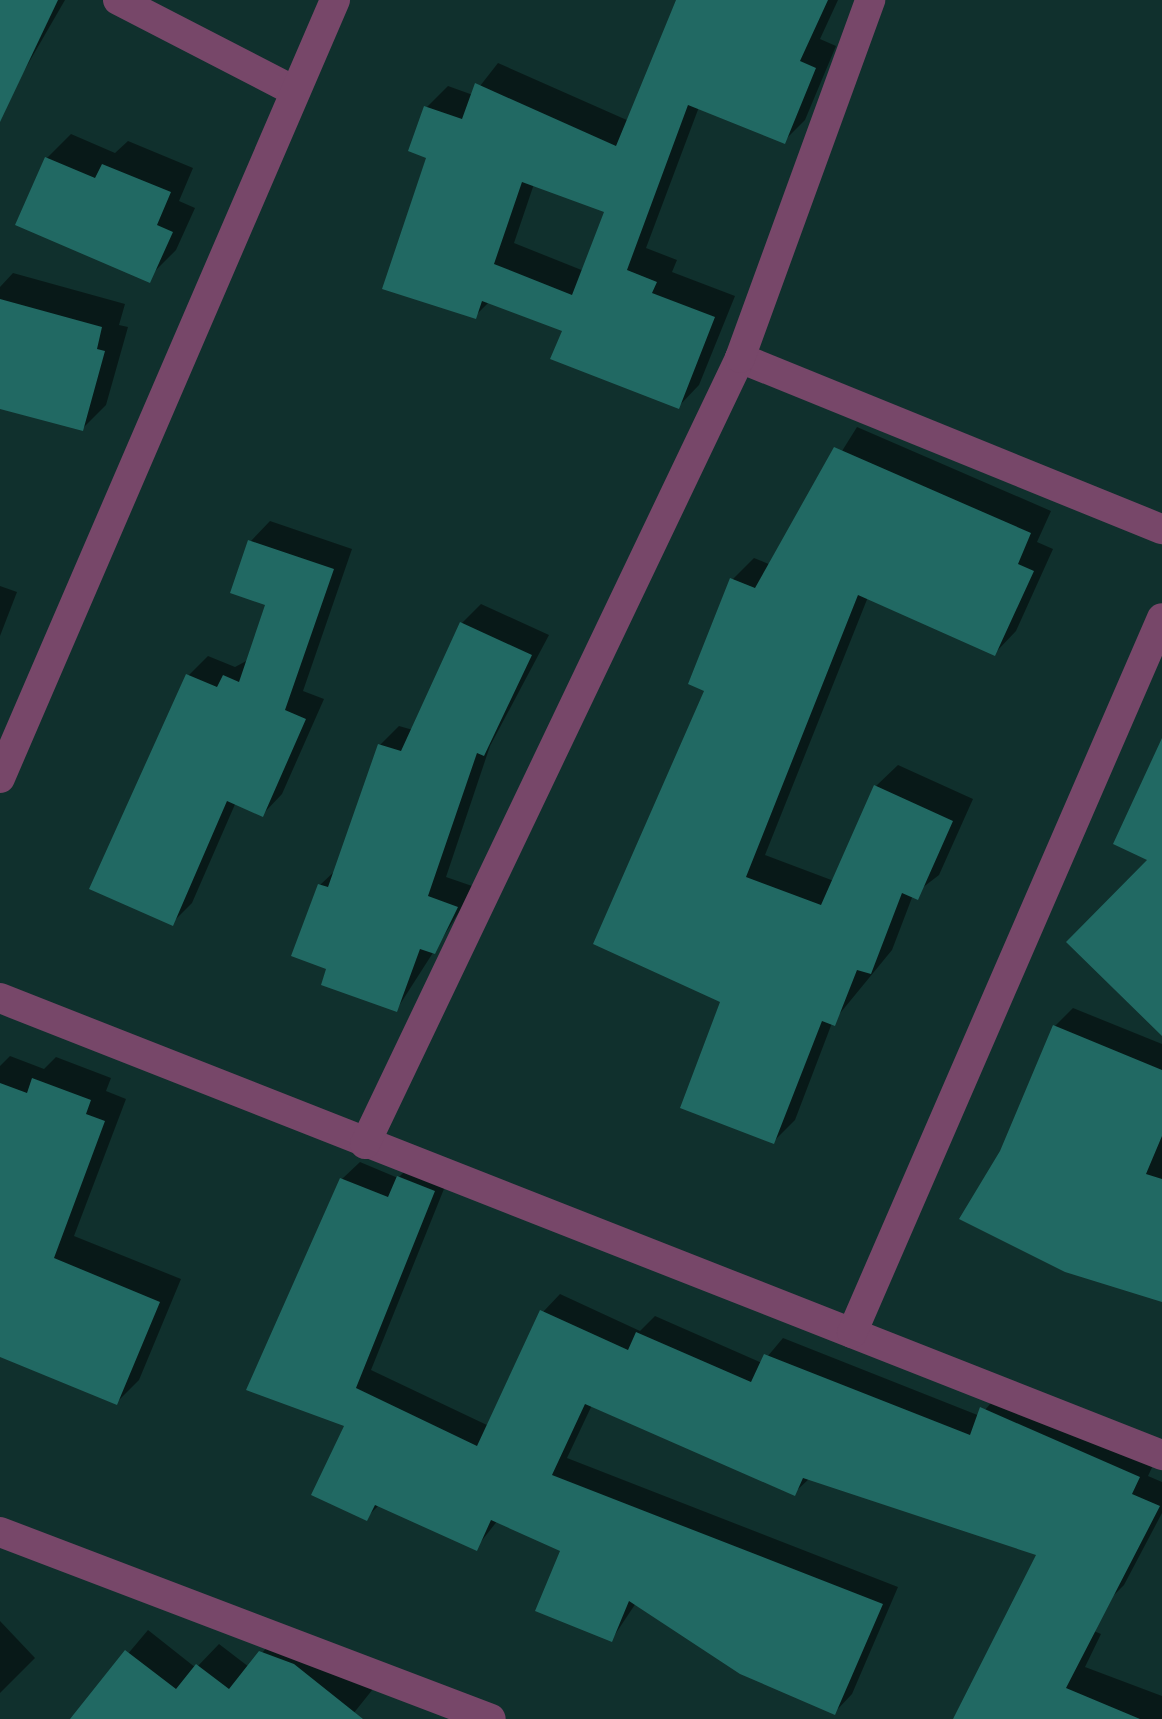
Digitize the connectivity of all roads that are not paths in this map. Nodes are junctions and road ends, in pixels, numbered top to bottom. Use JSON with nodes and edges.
{"nodes":[{"id":1,"x":118,"y":0,"type":"edge"},
{"id":2,"x":335,"y":0,"type":"edge"},
{"id":3,"x":870,"y":0,"type":"edge"},
{"id":4,"x":292,"y":90,"type":"junction"},
{"id":5,"x":740,"y":358,"type":"junction"},
{"id":6,"x":1162,"y":529,"type":"edge"},
{"id":7,"x":1162,"y":618,"type":"edge"},
{"id":8,"x":0,"y":778,"type":"edge"},
{"id":9,"x":0,"y":998,"type":"edge"},
{"id":10,"x":364,"y":1144,"type":"junction"},
{"id":11,"x":852,"y":1333,"type":"junction"},
{"id":12,"x":1162,"y":1455,"type":"edge"},
{"id":13,"x":0,"y":1532,"type":"edge"},
{"id":14,"x":432,"y":1710,"type":"edge"},
{"id":15,"x":491,"y":1719,"type":"edge"}],
"edges":[{"from":1,"to":4,"type":"street"},
{"from":2,"to":4,"type":"street"},
{"from":3,"to":5,"type":"street"},
{"from":4,"to":8,"type":"street"},
{"from":5,"to":6,"type":"street"},
{"from":5,"to":10,"type":"street"},
{"from":7,"to":11,"type":"street"},
{"from":9,"to":10,"type":"street"},
{"from":10,"to":11,"type":"street"},
{"from":11,"to":12,"type":"street"},
{"from":13,"to":14,"type":"street"},
{"from":14,"to":15,"type":"street"}]}
